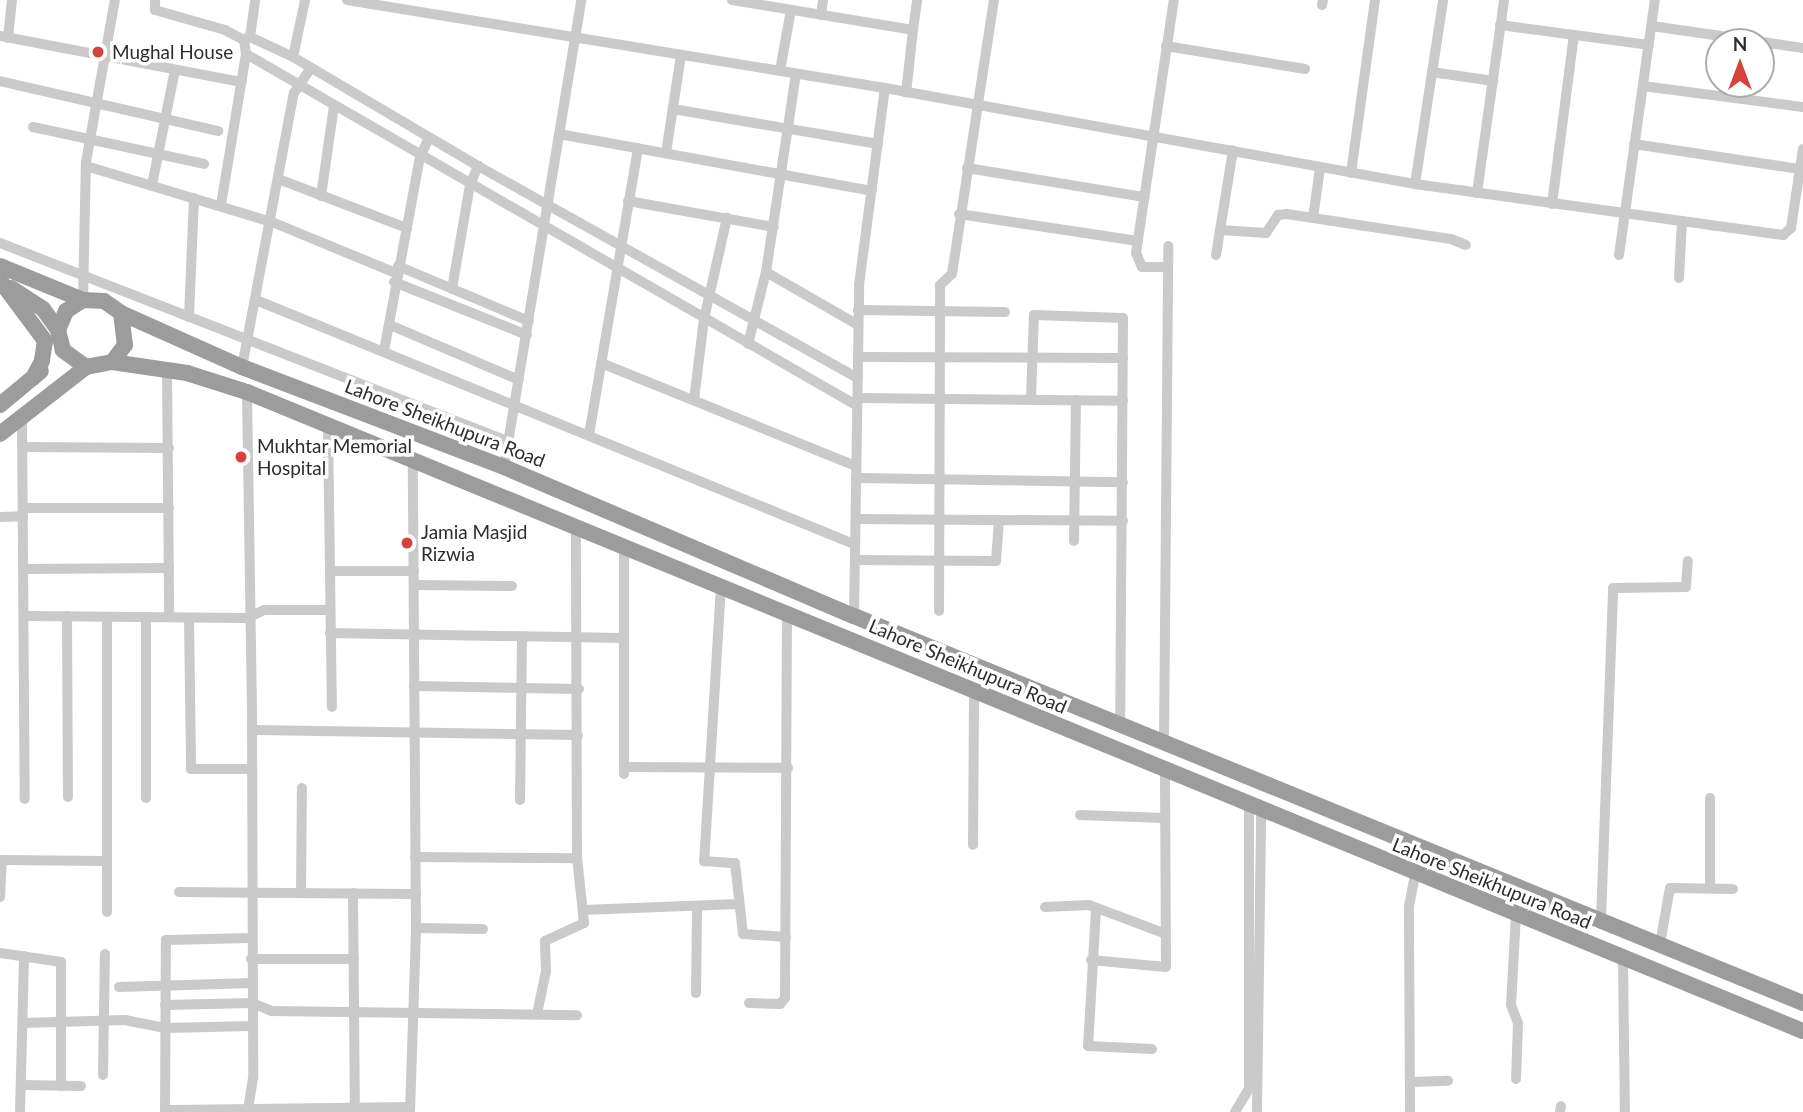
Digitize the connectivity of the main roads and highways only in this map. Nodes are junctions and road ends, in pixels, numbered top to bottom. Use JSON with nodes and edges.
{"nodes":[{"id":1,"x":0,"y":266,"type":"edge"},
{"id":2,"x":1,"y":283,"type":"edge"},
{"id":3,"x":83,"y":300,"type":"junction"},
{"id":4,"x":121,"y":313,"type":"junction"},
{"id":5,"x":58,"y":330,"type":"junction"},
{"id":6,"x":63,"y":350,"type":"junction"},
{"id":7,"x":112,"y":362,"type":"junction"},
{"id":8,"x":86,"y":367,"type":"junction"},
{"id":9,"x":33,"y":378,"type":"junction"},
{"id":10,"x":0,"y":405,"type":"edge"},
{"id":11,"x":0,"y":434,"type":"edge"},
{"id":12,"x":1724,"y":972,"type":"junction"},
{"id":13,"x":1715,"y":995,"type":"junction"},
{"id":14,"x":1803,"y":1003,"type":"edge"},
{"id":15,"x":1803,"y":1031,"type":"edge"}],
"edges":[{"from":1,"to":3,"type":"highway"},
{"from":2,"to":5,"type":"highway"},
{"from":2,"to":9,"type":"highway"},
{"from":3,"to":4,"type":"highway"},
{"from":3,"to":5,"type":"highway"},
{"from":4,"to":7,"type":"highway"},
{"from":4,"to":12,"type":"highway","name":"Lahore Sheikhupura Road"},
{"from":5,"to":6,"type":"highway"},
{"from":6,"to":8,"type":"highway"},
{"from":6,"to":9,"type":"highway"},
{"from":7,"to":8,"type":"highway"},
{"from":7,"to":13,"type":"highway","name":"Lahore Sheikhupura Road"},
{"from":8,"to":11,"type":"highway"},
{"from":9,"to":10,"type":"highway"},
{"from":12,"to":13,"type":"highway"},
{"from":12,"to":14,"type":"highway","name":"Lahore Sheikhupura Road"},
{"from":13,"to":15,"type":"highway","name":"Lahore Sheikhupura Road"}]}
